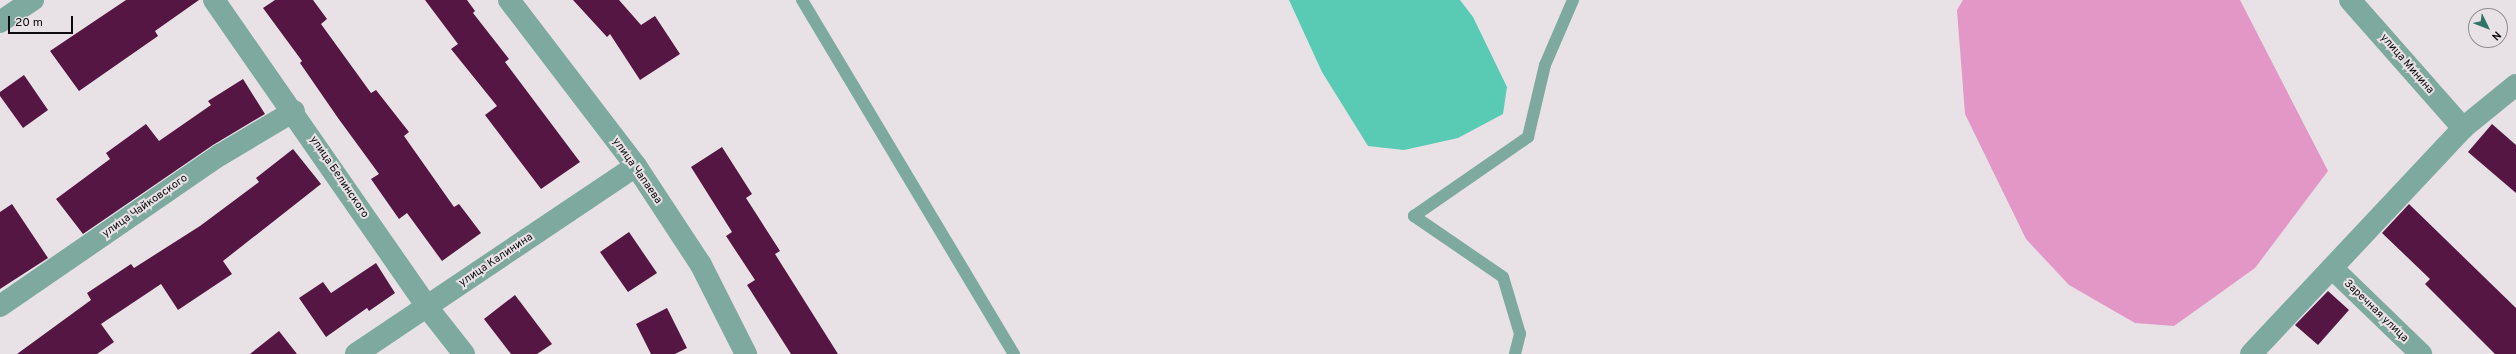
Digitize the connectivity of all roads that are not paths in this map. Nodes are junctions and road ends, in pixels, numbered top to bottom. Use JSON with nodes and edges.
{"nodes":[{"id":1,"x":33,"y":0,"type":"edge"},
{"id":2,"x":214,"y":0,"type":"edge"},
{"id":3,"x":509,"y":0,"type":"edge"},
{"id":4,"x":802,"y":0,"type":"edge"},
{"id":5,"x":1573,"y":0,"type":"edge"},
{"id":6,"x":2350,"y":0,"type":"edge"},
{"id":7,"x":0,"y":22,"type":"edge"},
{"id":8,"x":2516,"y":85,"type":"edge"},
{"id":9,"x":294,"y":111,"type":"junction"},
{"id":10,"x":2463,"y":128,"type":"junction"},
{"id":11,"x":636,"y":166,"type":"junction"},
{"id":12,"x":2332,"y":268,"type":"junction"},
{"id":13,"x":0,"y":306,"type":"edge"},
{"id":14,"x":427,"y":307,"type":"junction"},
{"id":15,"x":356,"y":354,"type":"edge"},
{"id":16,"x":464,"y":354,"type":"edge"},
{"id":17,"x":746,"y":354,"type":"edge"},
{"id":18,"x":1014,"y":354,"type":"edge"},
{"id":19,"x":1515,"y":354,"type":"edge"},
{"id":20,"x":2251,"y":354,"type":"edge"},
{"id":21,"x":2421,"y":354,"type":"edge"}],
"edges":[{"from":1,"to":7,"type":"street"},
{"from":2,"to":9,"type":"street","name":"улица Белинского"},
{"from":3,"to":11,"type":"street","name":"улица Чапаева"},
{"from":4,"to":18,"type":"lane"},
{"from":5,"to":19,"type":"lane"},
{"from":6,"to":10,"type":"street","name":"улица Минина"},
{"from":8,"to":10,"type":"street"},
{"from":9,"to":13,"type":"street","name":"улица Чайковского"},
{"from":9,"to":14,"type":"street","name":"улица Белинского"},
{"from":10,"to":12,"type":"street"},
{"from":11,"to":14,"type":"street","name":"улица Калинина"},
{"from":11,"to":17,"type":"street","name":"улица Чапаева"},
{"from":12,"to":20,"type":"street"},
{"from":12,"to":21,"type":"street","name":"Заречная улица"},
{"from":14,"to":15,"type":"street","name":"улица Калинина"},
{"from":14,"to":16,"type":"street","name":"улица Белинского"}]}
